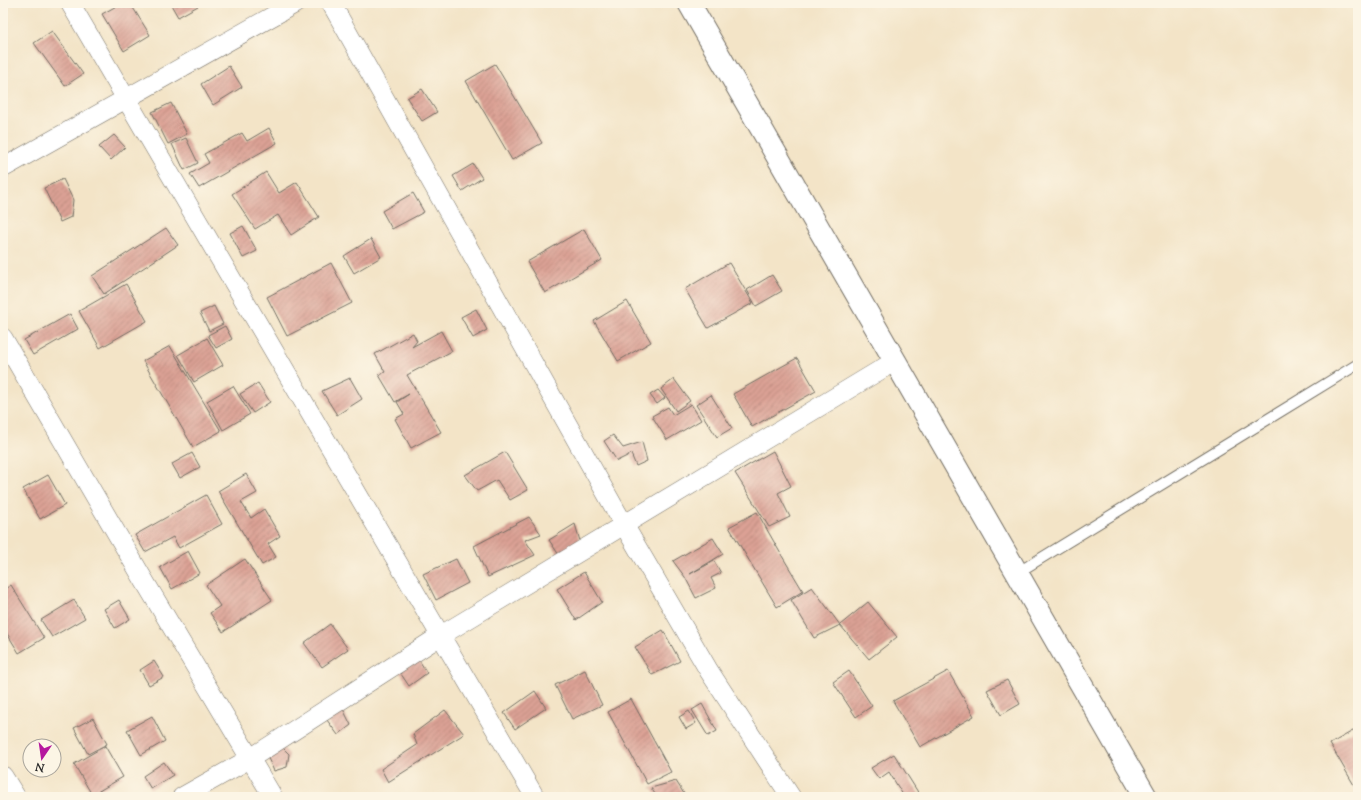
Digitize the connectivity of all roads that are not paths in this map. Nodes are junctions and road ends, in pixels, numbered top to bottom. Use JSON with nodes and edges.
{"nodes":[{"id":1,"x":70,"y":3,"type":"edge"},
{"id":2,"x":296,"y":3,"type":"edge"},
{"id":3,"x":331,"y":3,"type":"edge"},
{"id":4,"x":689,"y":3,"type":"edge"},
{"id":5,"x":125,"y":99,"type":"junction"},
{"id":6,"x":3,"y":168,"type":"edge"},
{"id":7,"x":3,"y":338,"type":"edge"},
{"id":8,"x":895,"y":361,"type":"junction"},
{"id":9,"x":1358,"y":364,"type":"edge"},
{"id":10,"x":624,"y":526,"type":"junction"},
{"id":11,"x":1017,"y":573,"type":"junction"},
{"id":12,"x":440,"y":636,"type":"junction"},
{"id":13,"x":250,"y":758,"type":"junction"},
{"id":14,"x":3,"y":776,"type":"edge"},
{"id":15,"x":16,"y":797,"type":"edge"},
{"id":16,"x":182,"y":797,"type":"edge"},
{"id":17,"x":273,"y":797,"type":"edge"},
{"id":18,"x":535,"y":797,"type":"edge"},
{"id":19,"x":791,"y":797,"type":"edge"},
{"id":20,"x":1146,"y":797,"type":"edge"}],
"edges":[{"from":1,"to":5,"type":"street"},
{"from":2,"to":5,"type":"street"},
{"from":3,"to":10,"type":"street"},
{"from":4,"to":8,"type":"street"},
{"from":5,"to":6,"type":"street"},
{"from":5,"to":12,"type":"street"},
{"from":7,"to":13,"type":"street"},
{"from":8,"to":10,"type":"street"},
{"from":8,"to":11,"type":"street"},
{"from":9,"to":11,"type":"lane"},
{"from":10,"to":12,"type":"street"},
{"from":10,"to":19,"type":"street"},
{"from":11,"to":20,"type":"street"},
{"from":12,"to":13,"type":"street"},
{"from":12,"to":18,"type":"street"},
{"from":13,"to":16,"type":"street"},
{"from":13,"to":17,"type":"street"},
{"from":14,"to":15,"type":"street"}]}
